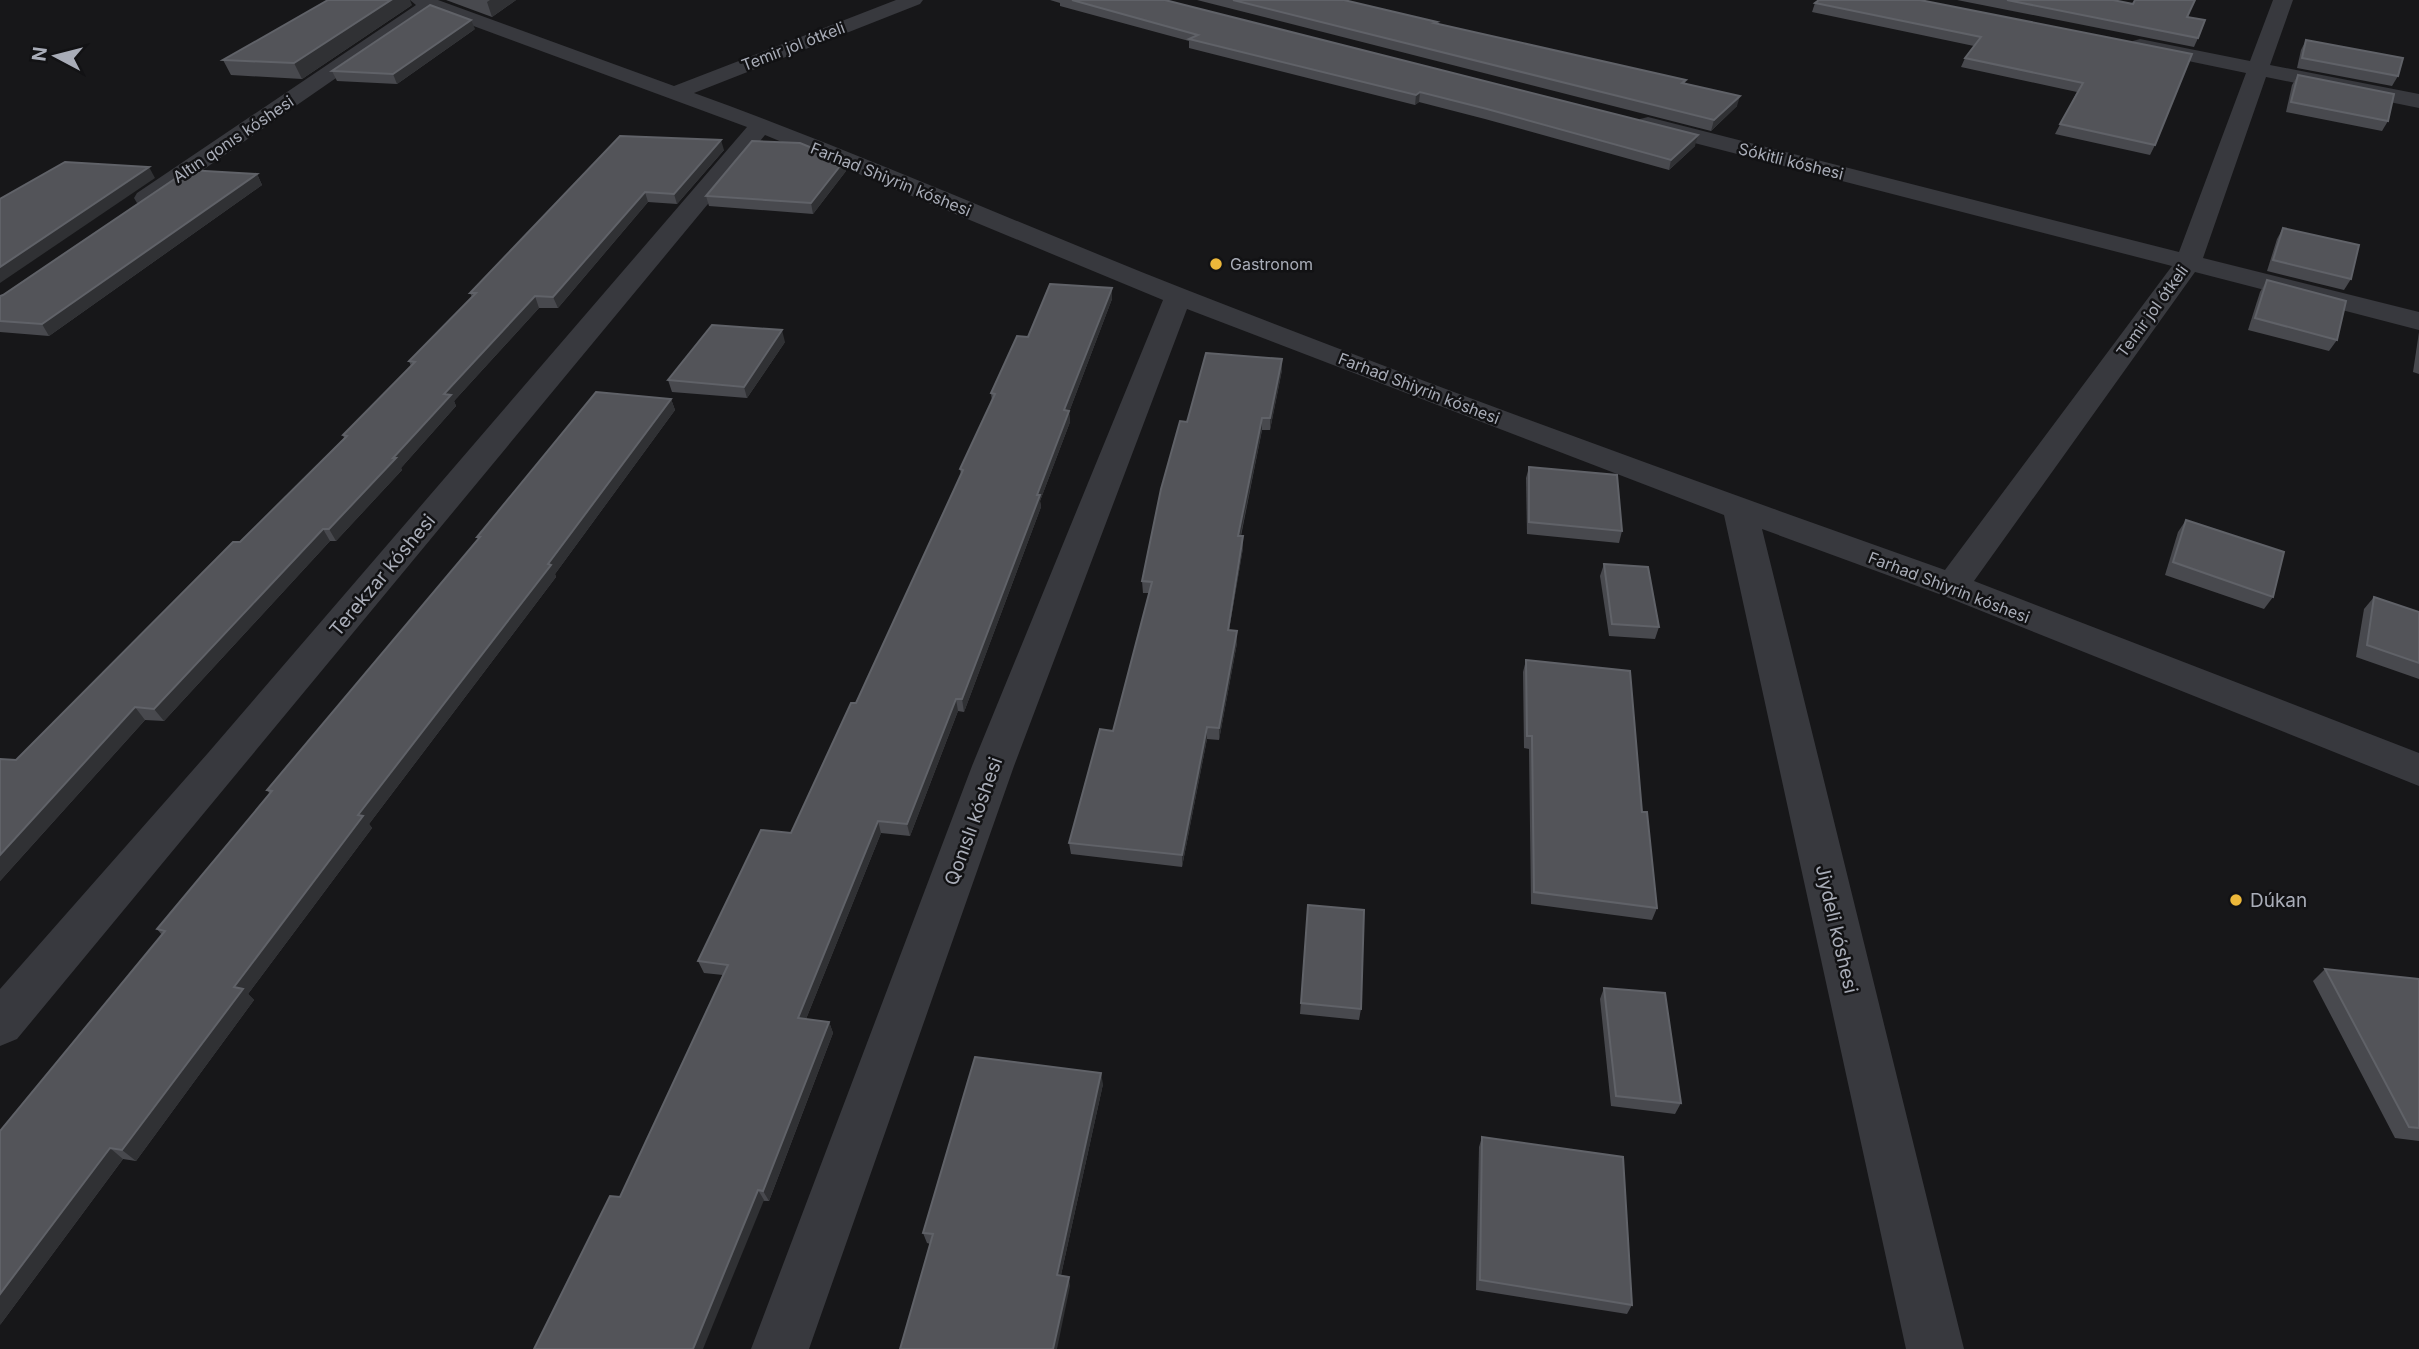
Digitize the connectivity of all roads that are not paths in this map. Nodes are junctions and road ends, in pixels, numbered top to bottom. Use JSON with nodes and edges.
{"nodes":[{"id":1,"x":913,"y":0,"type":"edge"},
{"id":2,"x":2283,"y":0,"type":"edge"},
{"id":3,"x":426,"y":2,"type":"edge"},
{"id":4,"x":2113,"y":40,"type":"edge"},
{"id":5,"x":2259,"y":69,"type":"junction"},
{"id":6,"x":674,"y":93,"type":"junction"},
{"id":7,"x":2419,"y":101,"type":"edge"},
{"id":8,"x":1622,"y":117,"type":"edge"},
{"id":9,"x":761,"y":125,"type":"junction"},
{"id":10,"x":125,"y":213,"type":"edge"},
{"id":11,"x":2188,"y":262,"type":"junction"},
{"id":12,"x":1178,"y":296,"type":"junction"},
{"id":13,"x":2419,"y":321,"type":"edge"},
{"id":14,"x":1740,"y":509,"type":"junction"},
{"id":15,"x":1952,"y":586,"type":"junction"},
{"id":16,"x":2419,"y":770,"type":"edge"},
{"id":17,"x":0,"y":1024,"type":"edge"},
{"id":18,"x":780,"y":1349,"type":"edge"},
{"id":19,"x":1935,"y":1349,"type":"edge"}],
"edges":[{"from":1,"to":6,"type":"street","name":"Temir jol ótkeli"},
{"from":2,"to":5,"type":"street","name":"Temir jol ótkeli"},
{"from":3,"to":6,"type":"street","name":"Farhad Shiyrin kóshesi"},
{"from":3,"to":10,"type":"street","name":"Altın qonıs kóshesi"},
{"from":4,"to":5,"type":"street"},
{"from":5,"to":7,"type":"street"},
{"from":5,"to":11,"type":"street","name":"Temir jol ótkeli"},
{"from":6,"to":9,"type":"street","name":"Farhad Shiyrin kóshesi"},
{"from":8,"to":11,"type":"street","name":"Sókitli kóshesi"},
{"from":9,"to":12,"type":"street","name":"Farhad Shiyrin kóshesi"},
{"from":9,"to":17,"type":"street","name":"Terekzar kóshesi"},
{"from":11,"to":13,"type":"street","name":"Sókitli kóshesi"},
{"from":11,"to":15,"type":"street","name":"Temir jol ótkeli"},
{"from":12,"to":14,"type":"street","name":"Farhad Shiyrin kóshesi"},
{"from":12,"to":18,"type":"street","name":"Qonıslı kóshesi"},
{"from":14,"to":15,"type":"street","name":"Farhad Shiyrin kóshesi"},
{"from":14,"to":19,"type":"street","name":"Jiydeli kóshesi"},
{"from":15,"to":16,"type":"street","name":"Farhad Shiyrin kóshesi"}]}
